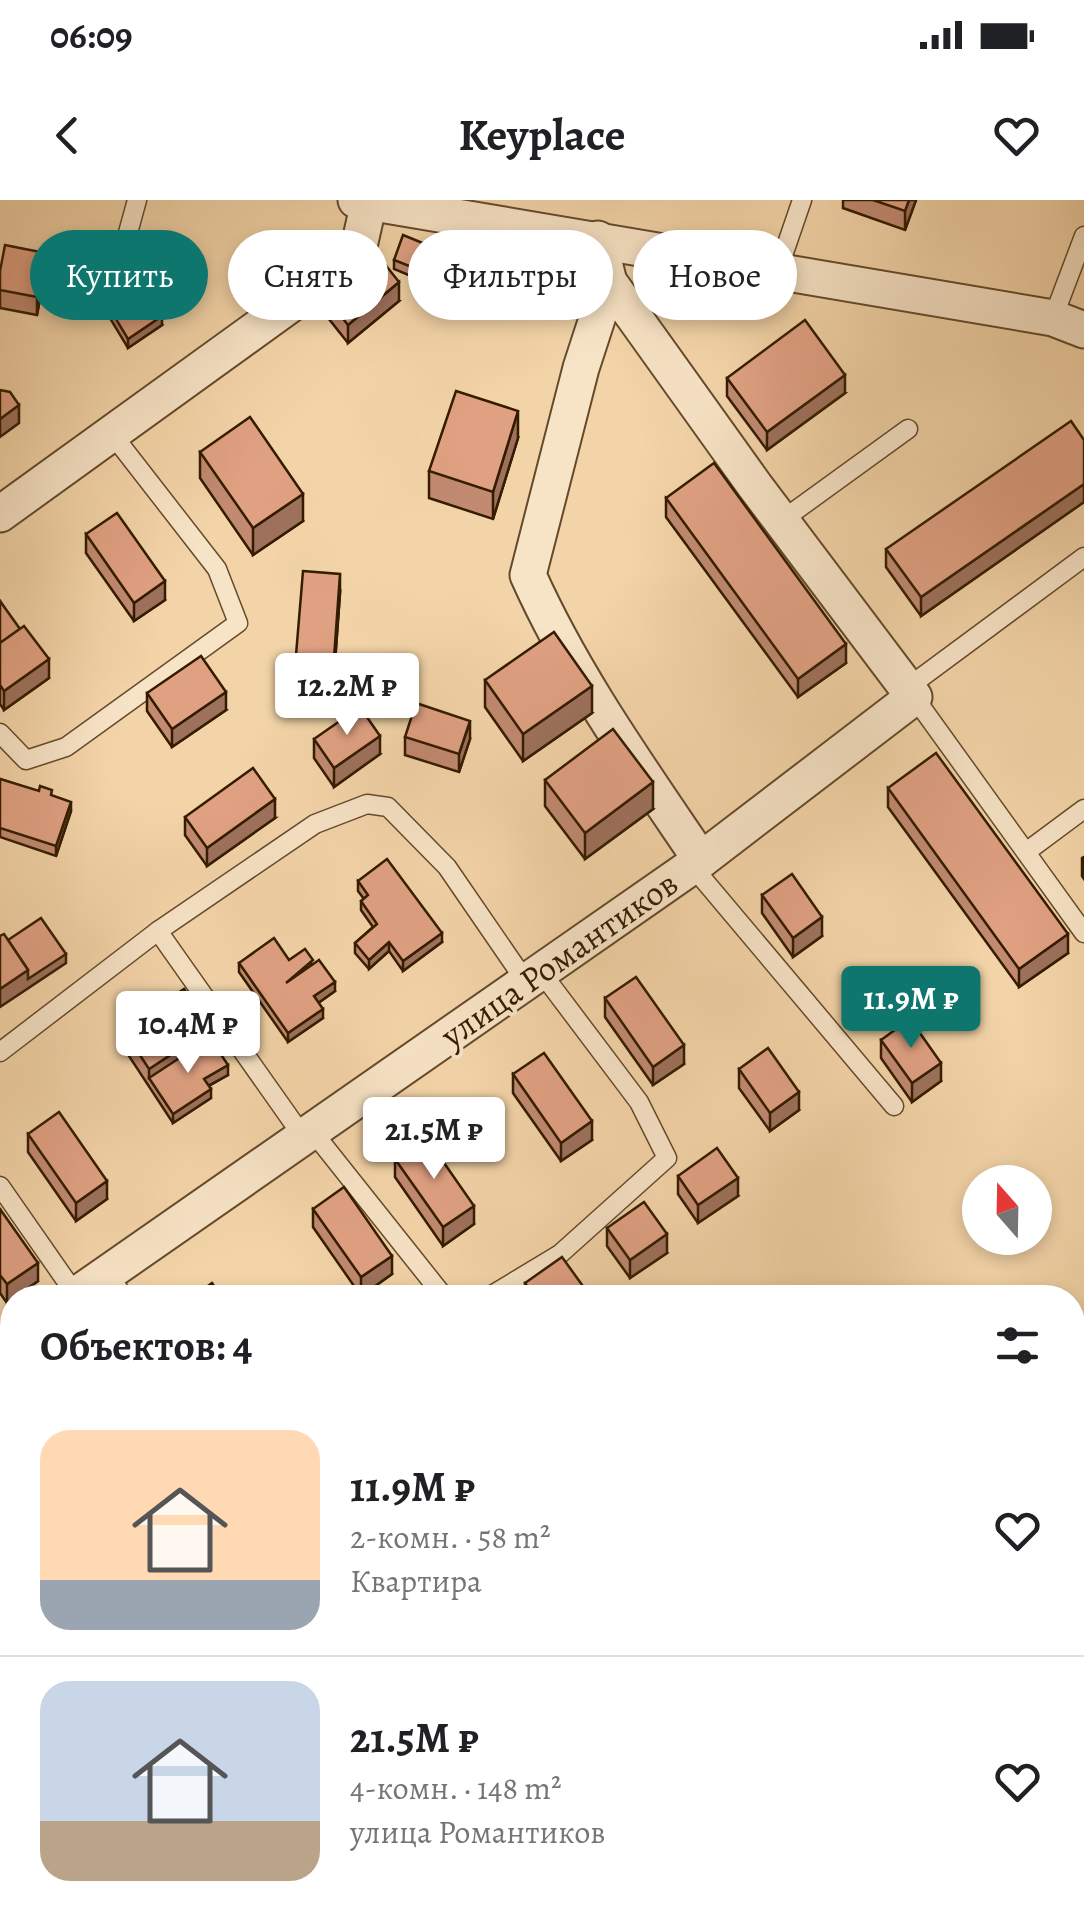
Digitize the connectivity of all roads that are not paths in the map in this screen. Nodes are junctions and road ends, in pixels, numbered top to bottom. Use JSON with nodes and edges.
{"nodes":[{"id":1,"x":137,"y":200,"type":"edge"},
{"id":2,"x":802,"y":200,"type":"edge"},
{"id":3,"x":362,"y":201,"type":"edge"},
{"id":4,"x":482,"y":210,"type":"edge"},
{"id":5,"x":129,"y":230,"type":"edge"},
{"id":6,"x":565,"y":230,"type":"edge"},
{"id":7,"x":792,"y":230,"type":"edge"},
{"id":8,"x":1084,"y":236,"type":"edge"},
{"id":9,"x":797,"y":274,"type":"edge"},
{"id":10,"x":613,"y":288,"type":"edge"},
{"id":11,"x":596,"y":320,"type":"edge"},
{"id":12,"x":1068,"y":324,"type":"edge"},
{"id":13,"x":908,"y":429,"type":"dead end"},
{"id":14,"x":112,"y":434,"type":"junction"},
{"id":15,"x":0,"y":514,"type":"edge"},
{"id":16,"x":781,"y":521,"type":"junction"},
{"id":17,"x":1084,"y":557,"type":"edge"},
{"id":18,"x":911,"y":693,"type":"junction"},
{"id":19,"x":0,"y":733,"type":"edge"},
{"id":20,"x":1084,"y":809,"type":"edge"},
{"id":21,"x":1026,"y":852,"type":"junction"},
{"id":22,"x":696,"y":863,"type":"junction"},
{"id":23,"x":158,"y":931,"type":"junction"},
{"id":24,"x":1084,"y":933,"type":"edge"},
{"id":25,"x":533,"y":977,"type":"junction"},
{"id":26,"x":0,"y":1052,"type":"edge"},
{"id":27,"x":894,"y":1106,"type":"dead end"},
{"id":28,"x":308,"y":1135,"type":"junction"},
{"id":29,"x":0,"y":1186,"type":"edge"},
{"id":30,"x":67,"y":1285,"type":"edge"},
{"id":31,"x":117,"y":1285,"type":"edge"},
{"id":32,"x":434,"y":1285,"type":"edge"},
{"id":33,"x":509,"y":1285,"type":"edge"}],
"edges":[{"from":1,"to":5,"type":"lane"},
{"from":2,"to":7,"type":"lane"},
{"from":3,"to":4,"type":"street"},
{"from":3,"to":14,"type":"street"},
{"from":4,"to":6,"type":"street"},
{"from":8,"to":12,"type":"lane"},
{"from":9,"to":12,"type":"street"},
{"from":10,"to":16,"type":"street"},
{"from":11,"to":22,"type":"street","name":"улица Романтиков"},
{"from":13,"to":16,"type":"lane"},
{"from":14,"to":15,"type":"street"},
{"from":14,"to":19,"type":"lane"},
{"from":16,"to":18,"type":"street"},
{"from":17,"to":18,"type":"lane","name":"улица Романтиков"},
{"from":18,"to":21,"type":"lane"},
{"from":18,"to":22,"type":"street","name":"улица Романтиков"},
{"from":20,"to":21,"type":"lane"},
{"from":21,"to":24,"type":"lane"},
{"from":22,"to":25,"type":"street","name":"улица Романтиков"},
{"from":22,"to":27,"type":"lane"},
{"from":23,"to":25,"type":"lane"},
{"from":23,"to":26,"type":"lane"},
{"from":23,"to":28,"type":"lane"},
{"from":25,"to":28,"type":"street","name":"улица Романтиков"},
{"from":25,"to":33,"type":"lane"},
{"from":28,"to":31,"type":"street","name":"улица Романтиков"},
{"from":28,"to":32,"type":"lane"},
{"from":29,"to":30,"type":"lane"}]}
